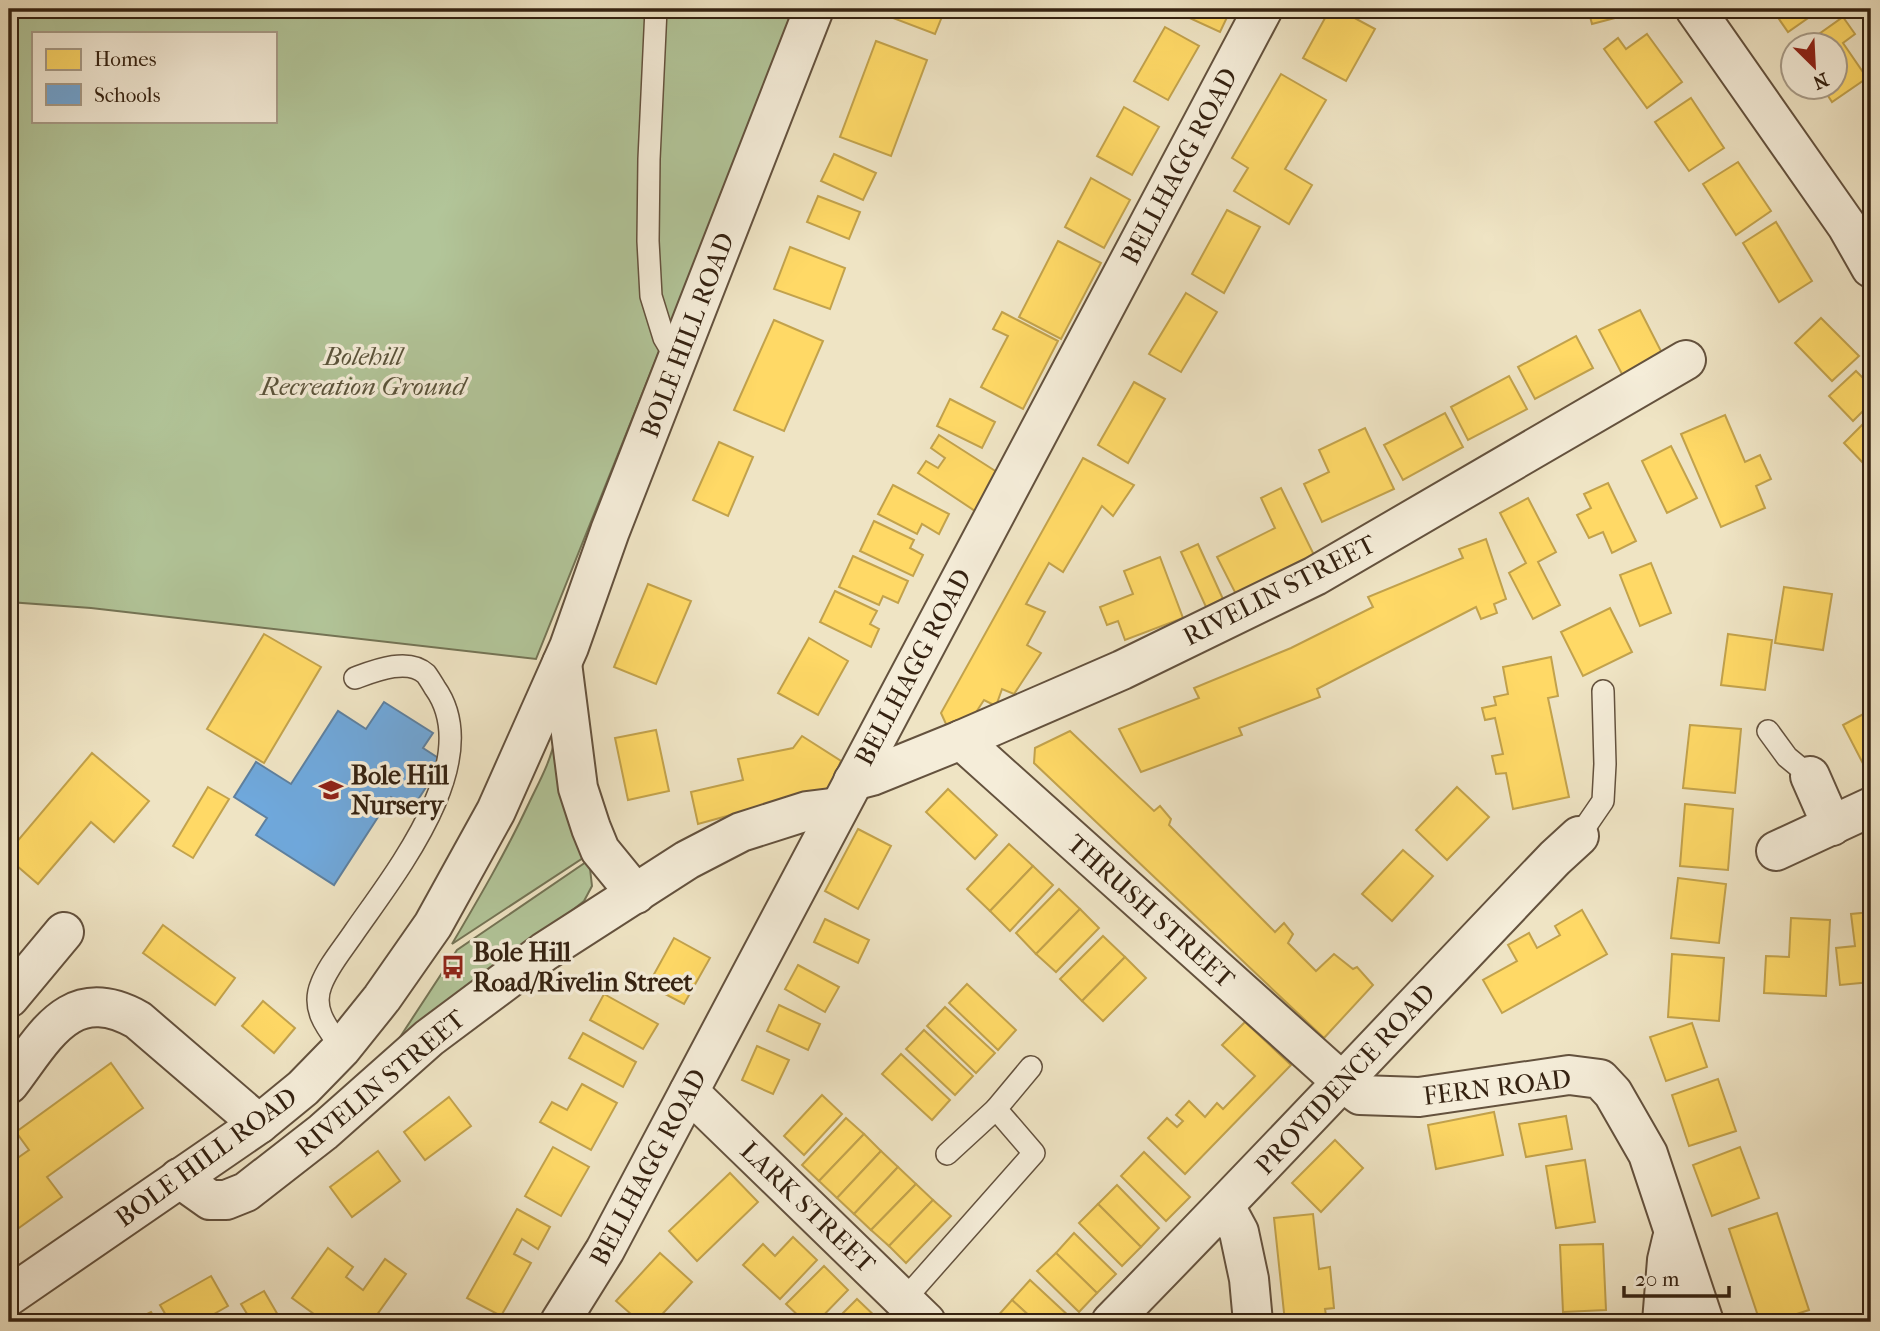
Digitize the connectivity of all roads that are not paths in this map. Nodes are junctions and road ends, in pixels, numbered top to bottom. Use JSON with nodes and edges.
{"nodes":[{"id":1,"x":656,"y":9,"type":"edge"},
{"id":2,"x":814,"y":9,"type":"edge"},
{"id":3,"x":1263,"y":9,"type":"edge"},
{"id":4,"x":1695,"y":9,"type":"edge"},
{"id":5,"x":1868,"y":258,"type":"edge"},
{"id":6,"x":677,"y":360,"type":"junction"},
{"id":7,"x":1686,"y":360,"type":"dead end"},
{"id":8,"x":562,"y":663,"type":"junction"},
{"id":9,"x":355,"y":678,"type":"dead end"},
{"id":10,"x":1603,"y":691,"type":"dead end"},
{"id":11,"x":1768,"y":731,"type":"dead end"},
{"id":12,"x":961,"y":740,"type":"junction"},
{"id":13,"x":1810,"y":776,"type":"joint"},
{"id":14,"x":846,"y":794,"type":"junction"},
{"id":15,"x":1871,"y":807,"type":"edge"},
{"id":16,"x":1832,"y":826,"type":"junction"},
{"id":17,"x":1579,"y":836,"type":"joint"},
{"id":18,"x":1776,"y":851,"type":"dead end"},
{"id":19,"x":636,"y":894,"type":"junction"},
{"id":20,"x":64,"y":932,"type":"dead end"},
{"id":21,"x":9,"y":999,"type":"edge"},
{"id":22,"x":342,"y":1048,"type":"junction"},
{"id":23,"x":1031,"y":1067,"type":"dead end"},
{"id":24,"x":1341,"y":1081,"type":"junction"},
{"id":25,"x":9,"y":1084,"type":"edge"},
{"id":26,"x":689,"y":1092,"type":"junction"},
{"id":27,"x":996,"y":1109,"type":"junction"},
{"id":28,"x":259,"y":1124,"type":"junction"},
{"id":29,"x":947,"y":1154,"type":"dead end"},
{"id":30,"x":178,"y":1178,"type":"junction"},
{"id":31,"x":1225,"y":1206,"type":"junction"},
{"id":32,"x":1673,"y":1233,"type":"junction"},
{"id":33,"x":9,"y":1296,"type":"edge"},
{"id":34,"x":915,"y":1311,"type":"edge"},
{"id":35,"x":560,"y":1322,"type":"edge"},
{"id":36,"x":1111,"y":1322,"type":"edge"},
{"id":37,"x":1253,"y":1322,"type":"edge"},
{"id":38,"x":1662,"y":1322,"type":"edge"},
{"id":39,"x":1704,"y":1322,"type":"edge"}],
"edges":[{"from":1,"to":6,"type":"lane"},
{"from":2,"to":6,"type":"street","name":"BOLE HILL ROAD"},
{"from":3,"to":14,"type":"street","name":"BELLHAGG ROAD"},
{"from":4,"to":5,"type":"street"},
{"from":6,"to":8,"type":"street","name":"BOLE HILL ROAD"},
{"from":7,"to":12,"type":"street","name":"RIVELIN STREET"},
{"from":8,"to":19,"type":"street","name":"BOLE HILL ROAD"},
{"from":8,"to":22,"type":"street","name":"BOLE HILL ROAD"},
{"from":9,"to":22,"type":"lane"},
{"from":10,"to":17,"type":"lane"},
{"from":11,"to":13,"type":"lane"},
{"from":12,"to":14,"type":"street","name":"RIVELIN STREET"},
{"from":12,"to":24,"type":"street","name":"THRUSH STREET"},
{"from":13,"to":16,"type":"street"},
{"from":14,"to":19,"type":"street","name":"RIVELIN STREET"},
{"from":14,"to":26,"type":"street","name":"BELLHAGG ROAD"},
{"from":15,"to":16,"type":"street"},
{"from":16,"to":18,"type":"street"},
{"from":17,"to":24,"type":"street","name":"PROVIDENCE ROAD"},
{"from":19,"to":30,"type":"street","name":"RIVELIN STREET"},
{"from":20,"to":21,"type":"street"},
{"from":22,"to":28,"type":"street","name":"BOLE HILL ROAD"},
{"from":23,"to":27,"type":"lane"},
{"from":24,"to":31,"type":"street","name":"PROVIDENCE ROAD"},
{"from":24,"to":32,"type":"street","name":"FERN ROAD"},
{"from":25,"to":28,"type":"street"},
{"from":26,"to":34,"type":"street","name":"LARK STREET"},
{"from":26,"to":35,"type":"street","name":"BELLHAGG ROAD"},
{"from":27,"to":29,"type":"lane"},
{"from":27,"to":34,"type":"lane"},
{"from":28,"to":30,"type":"street","name":"BOLE HILL ROAD"},
{"from":30,"to":33,"type":"street","name":"BOLE HILL ROAD"},
{"from":31,"to":36,"type":"street","name":"PROVIDENCE ROAD"},
{"from":31,"to":37,"type":"street"},
{"from":32,"to":38,"type":"street"},
{"from":32,"to":39,"type":"street","name":"FERN ROAD"}]}
